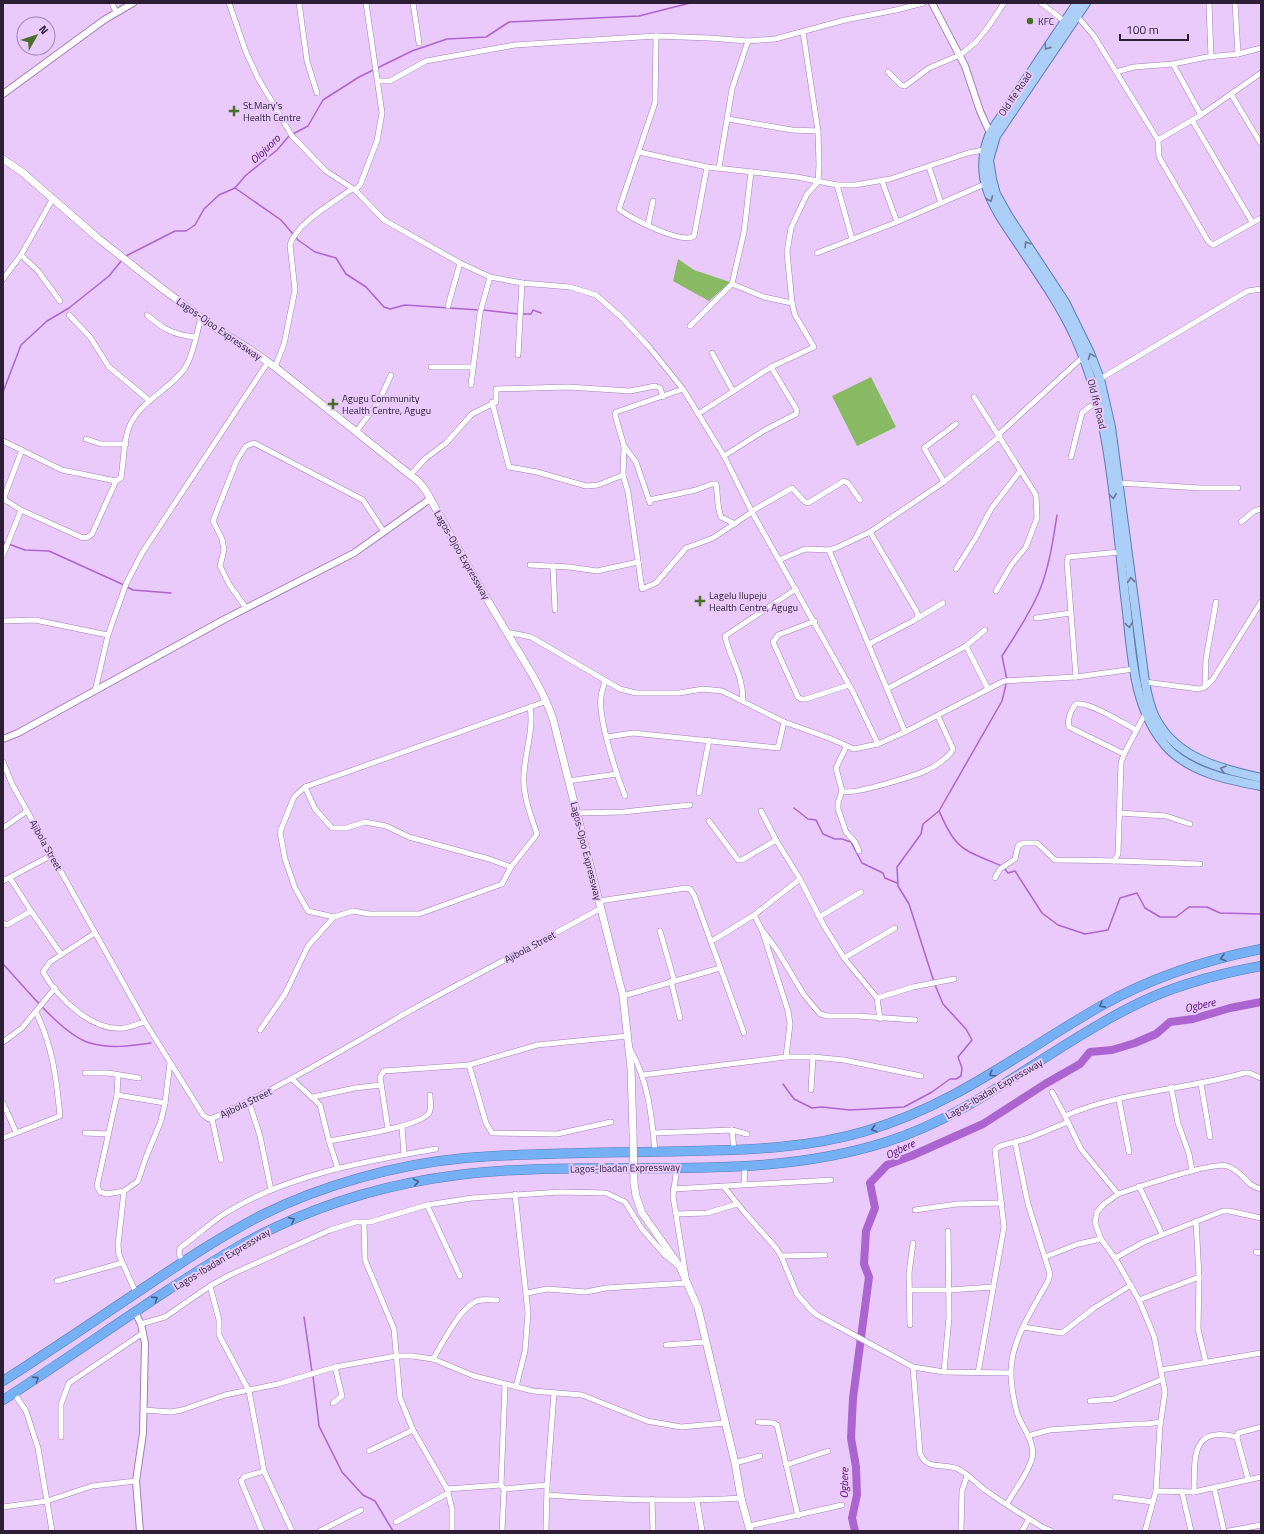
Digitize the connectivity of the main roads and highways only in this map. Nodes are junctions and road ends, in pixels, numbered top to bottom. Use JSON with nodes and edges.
{"nodes":[{"id":1,"x":1077,"y":3,"type":"edge"},
{"id":2,"x":1086,"y":3,"type":"edge"},
{"id":3,"x":3,"y":159,"type":"edge"},
{"id":4,"x":1116,"y":482,"type":"junction"},
{"id":5,"x":1260,"y":782,"type":"edge"},
{"id":6,"x":1261,"y":950,"type":"edge"},
{"id":7,"x":1261,"y":966,"type":"edge"},
{"id":8,"x":3,"y":1381,"type":"edge"},
{"id":9,"x":3,"y":1400,"type":"edge"},
{"id":10,"x":749,"y":1529,"type":"edge"}],
"edges":[{"from":1,"to":4,"type":"main road","name":"Old Ife Road","one_way":true},
{"from":4,"to":2,"type":"main road","name":"Old Ife Road","one_way":true},
{"from":3,"to":10,"type":"main road","name":"Lagos-Ojoo Expressway","bridge":true},
{"from":5,"to":4,"type":"main road","name":"Old Ife Road","one_way":true},
{"from":4,"to":5,"type":"main road","name":"Old Ife Road","one_way":true},
{"from":6,"to":8,"type":"highway","name":"Lagos-Ibadan Expressway","one_way":true},
{"from":9,"to":7,"type":"highway","name":"Lagos-Ibadan Expressway","one_way":true}]}
